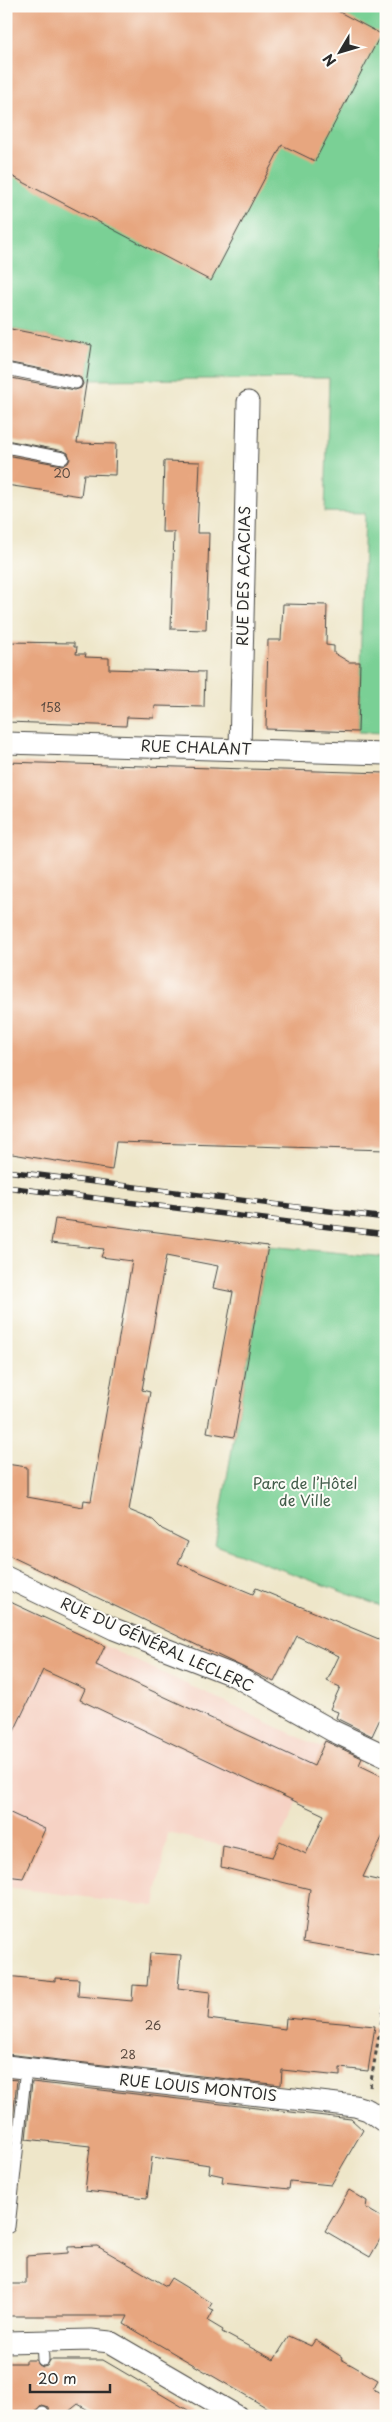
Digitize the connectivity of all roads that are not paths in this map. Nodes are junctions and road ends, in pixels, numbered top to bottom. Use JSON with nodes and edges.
{"nodes":[{"id":1,"x":6,"y":369,"type":"edge"},
{"id":2,"x":76,"y":383,"type":"dead end"},
{"id":3,"x":248,"y":402,"type":"dead end"},
{"id":4,"x":6,"y":447,"type":"edge"},
{"id":5,"x":63,"y":458,"type":"dead end"},
{"id":6,"x":6,"y":743,"type":"edge"},
{"id":7,"x":240,"y":749,"type":"junction"},
{"id":8,"x":386,"y":754,"type":"edge"},
{"id":9,"x":6,"y":1576,"type":"edge"},
{"id":10,"x":386,"y":1756,"type":"edge"},
{"id":11,"x":16,"y":2067,"type":"edge"},
{"id":12,"x":386,"y":2123,"type":"edge"},
{"id":13,"x":9,"y":2227,"type":"dead end"},
{"id":14,"x":6,"y":2342,"type":"edge"},
{"id":15,"x":238,"y":2416,"type":"edge"}],
"edges":[{"from":1,"to":2,"type":"lane"},
{"from":3,"to":7,"type":"street","name":"RUE DES ACACIAS"},
{"from":4,"to":5,"type":"lane"},
{"from":6,"to":7,"type":"street","name":"RUE CHALANT"},
{"from":7,"to":8,"type":"street","name":"RUE CHALANT"},
{"from":9,"to":10,"type":"street","name":"RUE DU GÉNÉRAL LECLERC"},
{"from":11,"to":12,"type":"street","name":"RUE LOUIS MONTOIS"},
{"from":11,"to":13,"type":"lane"},
{"from":14,"to":15,"type":"street"}]}
